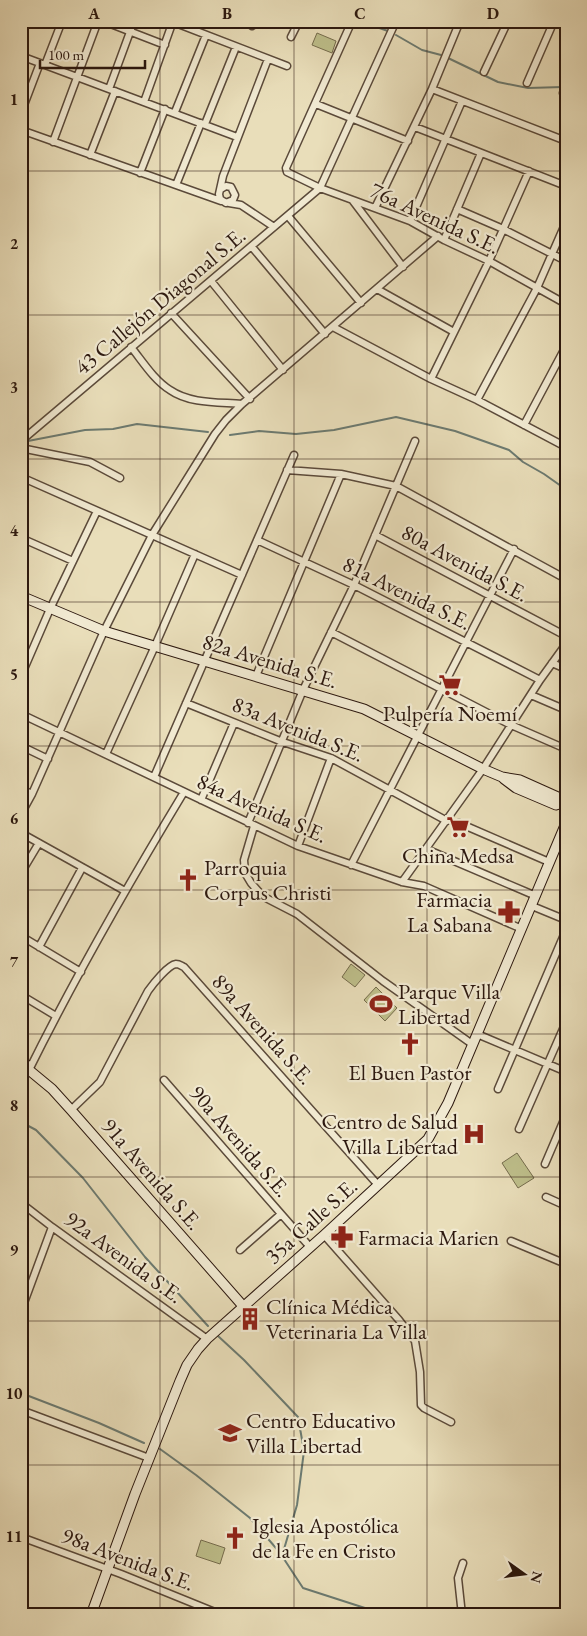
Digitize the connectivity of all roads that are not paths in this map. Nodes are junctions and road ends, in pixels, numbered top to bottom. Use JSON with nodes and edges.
{"nodes":[{"id":1,"x":62,"y":21,"type":"edge"},
{"id":2,"x":98,"y":21,"type":"edge"},
{"id":3,"x":102,"y":21,"type":"edge"},
{"id":4,"x":134,"y":21,"type":"edge"},
{"id":5,"x":298,"y":21,"type":"edge"},
{"id":6,"x":352,"y":21,"type":"edge"},
{"id":7,"x":396,"y":21,"type":"edge"},
{"id":8,"x":460,"y":21,"type":"edge"},
{"id":9,"x":508,"y":21,"type":"edge"},
{"id":10,"x":554,"y":21,"type":"edge"},
{"id":11,"x":173,"y":22,"type":"edge"},
{"id":12,"x":130,"y":32,"type":"junction"},
{"id":13,"x":206,"y":35,"type":"junction"},
{"id":14,"x":292,"y":37,"type":"dead end"},
{"id":15,"x":165,"y":45,"type":"junction"},
{"id":16,"x":236,"y":47,"type":"junction"},
{"id":17,"x":21,"y":56,"type":"edge"},
{"id":18,"x":268,"y":59,"type":"junction"},
{"id":19,"x":43,"y":64,"type":"junction"},
{"id":20,"x":287,"y":66,"type":"dead end"},
{"id":21,"x":484,"y":72,"type":"dead end"},
{"id":22,"x":77,"y":77,"type":"junction"},
{"id":23,"x":527,"y":83,"type":"dead end"},
{"id":24,"x":432,"y":89,"type":"junction"},
{"id":25,"x":112,"y":90,"type":"junction"},
{"id":26,"x":564,"y":90,"type":"edge"},
{"id":27,"x":462,"y":101,"type":"junction"},
{"id":28,"x":566,"y":101,"type":"edge"},
{"id":29,"x":144,"y":102,"type":"junction"},
{"id":30,"x":316,"y":104,"type":"junction"},
{"id":31,"x":164,"y":109,"type":"junction"},
{"id":32,"x":175,"y":112,"type":"junction"},
{"id":33,"x":21,"y":113,"type":"edge"},
{"id":34,"x":352,"y":119,"type":"junction"},
{"id":35,"x":203,"y":123,"type":"junction"},
{"id":36,"x":415,"y":127,"type":"junction"},
{"id":37,"x":21,"y":130,"type":"edge"},
{"id":38,"x":237,"y":137,"type":"junction"},
{"id":39,"x":445,"y":139,"type":"junction"},
{"id":40,"x":408,"y":141,"type":"junction"},
{"id":41,"x":566,"y":141,"type":"edge"},
{"id":42,"x":53,"y":142,"type":"junction"},
{"id":43,"x":481,"y":153,"type":"junction"},
{"id":44,"x":90,"y":155,"type":"junction"},
{"id":45,"x":529,"y":171,"type":"junction"},
{"id":46,"x":140,"y":173,"type":"junction"},
{"id":47,"x":223,"y":176,"type":"junction"},
{"id":48,"x":176,"y":185,"type":"junction"},
{"id":49,"x":229,"y":186,"type":"junction"},
{"id":50,"x":566,"y":186,"type":"edge"},
{"id":51,"x":320,"y":188,"type":"junction"},
{"id":52,"x":220,"y":190,"type":"junction"},
{"id":53,"x":235,"y":192,"type":"junction"},
{"id":54,"x":208,"y":196,"type":"junction"},
{"id":55,"x":353,"y":200,"type":"junction"},
{"id":56,"x":222,"y":201,"type":"junction"},
{"id":57,"x":229,"y":203,"type":"junction"},
{"id":58,"x":241,"y":205,"type":"junction"},
{"id":59,"x":375,"y":208,"type":"junction"},
{"id":60,"x":457,"y":208,"type":"junction"},
{"id":61,"x":288,"y":216,"type":"junction"},
{"id":62,"x":410,"y":221,"type":"junction"},
{"id":63,"x":566,"y":222,"type":"edge"},
{"id":64,"x":274,"y":227,"type":"junction"},
{"id":65,"x":503,"y":229,"type":"junction"},
{"id":66,"x":441,"y":238,"type":"junction"},
{"id":67,"x":252,"y":247,"type":"junction"},
{"id":68,"x":552,"y":254,"type":"junction"},
{"id":69,"x":489,"y":261,"type":"junction"},
{"id":70,"x":566,"y":261,"type":"edge"},
{"id":71,"x":403,"y":267,"type":"junction"},
{"id":72,"x":211,"y":281,"type":"junction"},
{"id":73,"x":537,"y":288,"type":"junction"},
{"id":74,"x":377,"y":289,"type":"junction"},
{"id":75,"x":361,"y":303,"type":"junction"},
{"id":76,"x":566,"y":304,"type":"edge"},
{"id":77,"x":171,"y":313,"type":"junction"},
{"id":78,"x":333,"y":327,"type":"junction"},
{"id":79,"x":454,"y":332,"type":"junction"},
{"id":80,"x":325,"y":334,"type":"junction"},
{"id":81,"x":566,"y":346,"type":"edge"},
{"id":82,"x":130,"y":347,"type":"junction"},
{"id":83,"x":283,"y":370,"type":"junction"},
{"id":84,"x":430,"y":379,"type":"junction"},
{"id":85,"x":250,"y":399,"type":"junction"},
{"id":86,"x":477,"y":400,"type":"junction"},
{"id":87,"x":242,"y":404,"type":"junction"},
{"id":88,"x":524,"y":425,"type":"junction"},
{"id":89,"x":21,"y":441,"type":"edge"},
{"id":90,"x":415,"y":441,"type":"dead end"},
{"id":91,"x":566,"y":447,"type":"edge"},
{"id":92,"x":21,"y":448,"type":"edge"},
{"id":93,"x":294,"y":455,"type":"dead end"},
{"id":94,"x":287,"y":470,"type":"junction"},
{"id":95,"x":341,"y":474,"type":"junction"},
{"id":96,"x":21,"y":477,"type":"edge"},
{"id":97,"x":120,"y":478,"type":"dead end"},
{"id":98,"x":396,"y":486,"type":"junction"},
{"id":99,"x":97,"y":511,"type":"junction"},
{"id":100,"x":152,"y":535,"type":"junction"},
{"id":101,"x":375,"y":535,"type":"junction"},
{"id":102,"x":21,"y":538,"type":"edge"},
{"id":103,"x":257,"y":540,"type":"junction"},
{"id":104,"x":514,"y":550,"type":"junction"},
{"id":105,"x":195,"y":554,"type":"junction"},
{"id":106,"x":73,"y":561,"type":"junction"},
{"id":107,"x":305,"y":562,"type":"junction"},
{"id":108,"x":242,"y":575,"type":"junction"},
{"id":109,"x":566,"y":579,"type":"edge"},
{"id":110,"x":354,"y":585,"type":"junction"},
{"id":111,"x":21,"y":596,"type":"edge"},
{"id":112,"x":490,"y":596,"type":"junction"},
{"id":113,"x":50,"y":609,"type":"junction"},
{"id":114,"x":104,"y":631,"type":"junction"},
{"id":115,"x":331,"y":632,"type":"junction"},
{"id":116,"x":566,"y":636,"type":"edge"},
{"id":117,"x":466,"y":641,"type":"junction"},
{"id":118,"x":566,"y":644,"type":"edge"},
{"id":119,"x":155,"y":646,"type":"junction"},
{"id":120,"x":24,"y":658,"type":"edge"},
{"id":121,"x":204,"y":661,"type":"junction"},
{"id":122,"x":552,"y":663,"type":"junction"},
{"id":123,"x":566,"y":669,"type":"edge"},
{"id":124,"x":21,"y":676,"type":"edge"},
{"id":125,"x":256,"y":676,"type":"junction"},
{"id":126,"x":540,"y":680,"type":"junction"},
{"id":127,"x":442,"y":689,"type":"junction"},
{"id":128,"x":303,"y":690,"type":"junction"},
{"id":129,"x":531,"y":695,"type":"junction"},
{"id":130,"x":186,"y":702,"type":"junction"},
{"id":131,"x":566,"y":710,"type":"edge"},
{"id":132,"x":21,"y":714,"type":"edge"},
{"id":133,"x":234,"y":723,"type":"junction"},
{"id":134,"x":511,"y":725,"type":"junction"},
{"id":135,"x":60,"y":732,"type":"junction"},
{"id":136,"x":418,"y":736,"type":"junction"},
{"id":137,"x":280,"y":741,"type":"junction"},
{"id":138,"x":21,"y":746,"type":"edge"},
{"id":139,"x":566,"y":749,"type":"edge"},
{"id":140,"x":106,"y":754,"type":"junction"},
{"id":141,"x":332,"y":758,"type":"junction"},
{"id":142,"x":48,"y":759,"type":"junction"},
{"id":143,"x":484,"y":769,"type":"junction"},
{"id":144,"x":154,"y":777,"type":"junction"},
{"id":145,"x":21,"y":789,"type":"edge"},
{"id":146,"x":391,"y":789,"type":"junction"},
{"id":147,"x":184,"y":792,"type":"junction"},
{"id":148,"x":32,"y":794,"type":"junction"},
{"id":149,"x":201,"y":800,"type":"junction"},
{"id":150,"x":564,"y":804,"type":"edge"},
{"id":151,"x":21,"y":814,"type":"edge"},
{"id":152,"x":447,"y":821,"type":"junction"},
{"id":153,"x":459,"y":823,"type":"dead end"},
{"id":154,"x":251,"y":824,"type":"junction"},
{"id":155,"x":565,"y":826,"type":"edge"},
{"id":156,"x":21,"y":833,"type":"edge"},
{"id":157,"x":39,"y":843,"type":"junction"},
{"id":158,"x":298,"y":846,"type":"junction"},
{"id":159,"x":426,"y":849,"type":"junction"},
{"id":160,"x":549,"y":862,"type":"junction"},
{"id":161,"x":351,"y":865,"type":"junction"},
{"id":162,"x":82,"y":868,"type":"junction"},
{"id":163,"x":21,"y":873,"type":"edge"},
{"id":164,"x":402,"y":882,"type":"junction"},
{"id":165,"x":125,"y":891,"type":"junction"},
{"id":166,"x":536,"y":896,"type":"junction"},
{"id":167,"x":532,"y":906,"type":"junction"},
{"id":168,"x":566,"y":920,"type":"edge"},
{"id":169,"x":522,"y":929,"type":"junction"},
{"id":170,"x":566,"y":930,"type":"edge"},
{"id":171,"x":21,"y":936,"type":"edge"},
{"id":172,"x":39,"y":946,"type":"junction"},
{"id":173,"x":81,"y":972,"type":"junction"},
{"id":174,"x":21,"y":995,"type":"edge"},
{"id":175,"x":56,"y":1016,"type":"junction"},
{"id":176,"x":566,"y":1022,"type":"edge"},
{"id":177,"x":477,"y":1034,"type":"junction"},
{"id":178,"x":472,"y":1044,"type":"junction"},
{"id":179,"x":515,"y":1050,"type":"junction"},
{"id":180,"x":21,"y":1061,"type":"edge"},
{"id":181,"x":548,"y":1063,"type":"junction"},
{"id":182,"x":25,"y":1070,"type":"edge"},
{"id":183,"x":564,"y":1070,"type":"edge"},
{"id":184,"x":164,"y":1080,"type":"dead end"},
{"id":185,"x":498,"y":1089,"type":"dead end"},
{"id":186,"x":71,"y":1110,"type":"junction"},
{"id":187,"x":566,"y":1115,"type":"edge"},
{"id":188,"x":519,"y":1129,"type":"dead end"},
{"id":189,"x":545,"y":1164,"type":"dead end"},
{"id":190,"x":378,"y":1185,"type":"junction"},
{"id":191,"x":546,"y":1198,"type":"dead end"},
{"id":192,"x":21,"y":1203,"type":"edge"},
{"id":193,"x":565,"y":1205,"type":"edge"},
{"id":194,"x":281,"y":1214,"type":"junction"},
{"id":195,"x":52,"y":1227,"type":"junction"},
{"id":196,"x":324,"y":1234,"type":"junction"},
{"id":197,"x":510,"y":1241,"type":"dead end"},
{"id":198,"x":310,"y":1247,"type":"junction"},
{"id":199,"x":240,"y":1250,"type":"dead end"},
{"id":200,"x":566,"y":1264,"type":"edge"},
{"id":201,"x":243,"y":1306,"type":"junction"},
{"id":202,"x":21,"y":1311,"type":"edge"},
{"id":203,"x":206,"y":1339,"type":"junction"},
{"id":204,"x":21,"y":1410,"type":"edge"},
{"id":205,"x":452,"y":1422,"type":"dead end"},
{"id":206,"x":149,"y":1458,"type":"junction"},
{"id":207,"x":21,"y":1537,"type":"edge"},
{"id":208,"x":463,"y":1563,"type":"dead end"},
{"id":209,"x":109,"y":1570,"type":"junction"},
{"id":210,"x":92,"y":1615,"type":"edge"},
{"id":211,"x":222,"y":1615,"type":"edge"},
{"id":212,"x":462,"y":1615,"type":"edge"}],
"edges":[{"from":1,"to":19,"type":"street"},
{"from":2,"to":22,"type":"street"},
{"from":3,"to":12,"type":"street"},
{"from":4,"to":12,"type":"street"},
{"from":5,"to":14,"type":"street"},
{"from":6,"to":30,"type":"street"},
{"from":7,"to":34,"type":"street"},
{"from":8,"to":24,"type":"street"},
{"from":9,"to":21,"type":"street"},
{"from":10,"to":23,"type":"street"},
{"from":11,"to":13,"type":"street"},
{"from":11,"to":15,"type":"street"},
{"from":12,"to":15,"type":"street"},
{"from":12,"to":25,"type":"street"},
{"from":13,"to":16,"type":"street"},
{"from":13,"to":32,"type":"street"},
{"from":15,"to":29,"type":"street"},
{"from":16,"to":18,"type":"street"},
{"from":16,"to":35,"type":"street"},
{"from":17,"to":19,"type":"street"},
{"from":18,"to":20,"type":"street"},
{"from":18,"to":38,"type":"street"},
{"from":19,"to":22,"type":"street"},
{"from":19,"to":33,"type":"street"},
{"from":22,"to":25,"type":"street"},
{"from":22,"to":42,"type":"street"},
{"from":24,"to":27,"type":"street"},
{"from":24,"to":36,"type":"street"},
{"from":25,"to":29,"type":"street"},
{"from":25,"to":44,"type":"street"},
{"from":26,"to":28,"type":"street"},
{"from":27,"to":39,"type":"street"},
{"from":27,"to":41,"type":"street"},
{"from":29,"to":31,"type":"street"},
{"from":30,"to":34,"type":"street"},
{"from":30,"to":51,"type":"street","name":"76a Avenida S.E."},
{"from":31,"to":32,"type":"street"},
{"from":31,"to":46,"type":"street"},
{"from":32,"to":35,"type":"street"},
{"from":34,"to":40,"type":"street"},
{"from":34,"to":51,"type":"street"},
{"from":35,"to":38,"type":"street"},
{"from":35,"to":48,"type":"street"},
{"from":36,"to":39,"type":"street"},
{"from":36,"to":40,"type":"street"},
{"from":37,"to":42,"type":"street"},
{"from":38,"to":47,"type":"street"},
{"from":39,"to":43,"type":"street"},
{"from":39,"to":62,"type":"street"},
{"from":40,"to":59,"type":"street"},
{"from":42,"to":44,"type":"street"},
{"from":43,"to":45,"type":"street"},
{"from":43,"to":60,"type":"street"},
{"from":44,"to":46,"type":"street"},
{"from":45,"to":50,"type":"street"},
{"from":45,"to":65,"type":"street"},
{"from":46,"to":48,"type":"street"},
{"from":47,"to":49,"type":"street"},
{"from":47,"to":52,"type":"street"},
{"from":48,"to":54,"type":"street"},
{"from":49,"to":52,"type":"street"},
{"from":49,"to":53,"type":"street"},
{"from":51,"to":55,"type":"street","name":"76a Avenida S.E."},
{"from":51,"to":61,"type":"street","name":"43 Callejón Diagonal S.E."},
{"from":52,"to":54,"type":"street"},
{"from":52,"to":56,"type":"street"},
{"from":53,"to":57,"type":"street"},
{"from":53,"to":58,"type":"street"},
{"from":54,"to":56,"type":"street"},
{"from":55,"to":59,"type":"street","name":"76a Avenida S.E."},
{"from":55,"to":71,"type":"street"},
{"from":56,"to":57,"type":"street"},
{"from":57,"to":58,"type":"street"},
{"from":58,"to":64,"type":"street"},
{"from":59,"to":62,"type":"street","name":"76a Avenida S.E."},
{"from":60,"to":65,"type":"street"},
{"from":60,"to":66,"type":"street"},
{"from":61,"to":64,"type":"street","name":"43 Callejón Diagonal S.E."},
{"from":61,"to":75,"type":"street"},
{"from":62,"to":66,"type":"street","name":"76a Avenida S.E."},
{"from":63,"to":68,"type":"street"},
{"from":64,"to":67,"type":"street","name":"43 Callejón Diagonal S.E."},
{"from":65,"to":68,"type":"street"},
{"from":65,"to":69,"type":"street"},
{"from":66,"to":69,"type":"street","name":"76a Avenida S.E."},
{"from":66,"to":71,"type":"street"},
{"from":67,"to":72,"type":"street","name":"43 Callejón Diagonal S.E."},
{"from":67,"to":80,"type":"street"},
{"from":68,"to":70,"type":"street"},
{"from":68,"to":73,"type":"street"},
{"from":69,"to":73,"type":"street","name":"76a Avenida S.E."},
{"from":69,"to":79,"type":"street"},
{"from":71,"to":74,"type":"street"},
{"from":72,"to":77,"type":"street","name":"43 Callejón Diagonal S.E."},
{"from":72,"to":83,"type":"street"},
{"from":73,"to":76,"type":"street","name":"76a Avenida S.E."},
{"from":73,"to":86,"type":"street"},
{"from":74,"to":75,"type":"street"},
{"from":74,"to":79,"type":"street"},
{"from":75,"to":78,"type":"street"},
{"from":77,"to":82,"type":"street","name":"43 Callejón Diagonal S.E."},
{"from":77,"to":85,"type":"street"},
{"from":78,"to":80,"type":"street"},
{"from":78,"to":84,"type":"street"},
{"from":79,"to":84,"type":"street"},
{"from":80,"to":83,"type":"street"},
{"from":81,"to":88,"type":"street"},
{"from":82,"to":87,"type":"street"},
{"from":82,"to":89,"type":"street","name":"43 Callejón Diagonal S.E."},
{"from":83,"to":85,"type":"street"},
{"from":84,"to":86,"type":"street"},
{"from":85,"to":87,"type":"street"},
{"from":86,"to":88,"type":"street"},
{"from":87,"to":100,"type":"street"},
{"from":88,"to":91,"type":"street"},
{"from":90,"to":98,"type":"street"},
{"from":92,"to":97,"type":"street"},
{"from":93,"to":94,"type":"street"},
{"from":94,"to":95,"type":"street"},
{"from":94,"to":103,"type":"street"},
{"from":95,"to":98,"type":"street"},
{"from":95,"to":107,"type":"street"},
{"from":96,"to":99,"type":"street"},
{"from":98,"to":101,"type":"street"},
{"from":98,"to":104,"type":"street"},
{"from":99,"to":100,"type":"street"},
{"from":99,"to":106,"type":"street"},
{"from":100,"to":105,"type":"street"},
{"from":100,"to":114,"type":"street"},
{"from":101,"to":110,"type":"street"},
{"from":101,"to":112,"type":"street","name":"80a Avenida S.E."},
{"from":102,"to":106,"type":"street"},
{"from":103,"to":107,"type":"street","name":"81a Avenida S.E."},
{"from":103,"to":108,"type":"street"},
{"from":104,"to":109,"type":"street"},
{"from":104,"to":112,"type":"street"},
{"from":105,"to":108,"type":"street"},
{"from":105,"to":119,"type":"street"},
{"from":106,"to":113,"type":"street"},
{"from":107,"to":110,"type":"street","name":"81a Avenida S.E."},
{"from":107,"to":125,"type":"street"},
{"from":108,"to":121,"type":"street"},
{"from":110,"to":115,"type":"street"},
{"from":110,"to":117,"type":"street","name":"81a Avenida S.E."},
{"from":111,"to":113,"type":"street","name":"82a Avenida S.E."},
{"from":112,"to":116,"type":"street","name":"80a Avenida S.E."},
{"from":112,"to":117,"type":"street"},
{"from":113,"to":114,"type":"street","name":"82a Avenida S.E."},
{"from":113,"to":120,"type":"street"},
{"from":114,"to":119,"type":"street","name":"82a Avenida S.E."},
{"from":114,"to":135,"type":"street"},
{"from":115,"to":127,"type":"street"},
{"from":115,"to":128,"type":"street"},
{"from":117,"to":126,"type":"street","name":"81a Avenida S.E."},
{"from":117,"to":127,"type":"street"},
{"from":118,"to":122,"type":"street"},
{"from":119,"to":121,"type":"street","name":"82a Avenida S.E."},
{"from":119,"to":140,"type":"street"},
{"from":120,"to":124,"type":"street"},
{"from":121,"to":125,"type":"street","name":"82a Avenida S.E."},
{"from":121,"to":130,"type":"street"},
{"from":122,"to":123,"type":"street"},
{"from":122,"to":126,"type":"street"},
{"from":125,"to":128,"type":"street","name":"82a Avenida S.E."},
{"from":126,"to":129,"type":"street"},
{"from":127,"to":134,"type":"street"},
{"from":127,"to":136,"type":"street"},
{"from":128,"to":136,"type":"street","name":"82a Avenida S.E."},
{"from":128,"to":137,"type":"street"},
{"from":129,"to":131,"type":"street"},
{"from":129,"to":134,"type":"street"},
{"from":130,"to":133,"type":"street","name":"83a Avenida S.E."},
{"from":130,"to":144,"type":"street"},
{"from":132,"to":135,"type":"street","name":"84a Avenida S.E."},
{"from":133,"to":137,"type":"street","name":"83a Avenida S.E."},
{"from":133,"to":149,"type":"street"},
{"from":134,"to":139,"type":"street"},
{"from":134,"to":143,"type":"street"},
{"from":135,"to":140,"type":"street","name":"84a Avenida S.E."},
{"from":135,"to":142,"type":"street"},
{"from":136,"to":143,"type":"street","name":"82a Avenida S.E."},
{"from":136,"to":146,"type":"street"},
{"from":137,"to":141,"type":"street","name":"83a Avenida S.E."},
{"from":137,"to":154,"type":"street"},
{"from":138,"to":142,"type":"street"},
{"from":140,"to":144,"type":"street","name":"84a Avenida S.E."},
{"from":141,"to":146,"type":"street","name":"83a Avenida S.E."},
{"from":141,"to":158,"type":"street"},
{"from":142,"to":148,"type":"street"},
{"from":143,"to":150,"type":"street","name":"82a Avenida S.E."},
{"from":143,"to":152,"type":"street"},
{"from":144,"to":147,"type":"street","name":"84a Avenida S.E."},
{"from":145,"to":148,"type":"street"},
{"from":146,"to":152,"type":"street","name":"83a Avenida S.E."},
{"from":146,"to":161,"type":"street"},
{"from":147,"to":149,"type":"street","name":"84a Avenida S.E."},
{"from":147,"to":165,"type":"street"},
{"from":148,"to":151,"type":"street"},
{"from":149,"to":154,"type":"street","name":"84a Avenida S.E."},
{"from":152,"to":159,"type":"street"},
{"from":153,"to":160,"type":"street"},
{"from":154,"to":158,"type":"street","name":"84a Avenida S.E."},
{"from":154,"to":178,"type":"street"},
{"from":155,"to":160,"type":"street","name":"35a Calle S.E."},
{"from":156,"to":157,"type":"street"},
{"from":157,"to":162,"type":"street"},
{"from":157,"to":163,"type":"street"},
{"from":158,"to":161,"type":"street","name":"84a Avenida S.E."},
{"from":159,"to":164,"type":"street"},
{"from":159,"to":166,"type":"street"},
{"from":160,"to":166,"type":"street","name":"35a Calle S.E."},
{"from":161,"to":164,"type":"street","name":"84a Avenida S.E."},
{"from":162,"to":165,"type":"street"},
{"from":162,"to":172,"type":"street"},
{"from":164,"to":169,"type":"street","name":"84a Avenida S.E."},
{"from":165,"to":173,"type":"street"},
{"from":166,"to":167,"type":"street","name":"35a Calle S.E."},
{"from":167,"to":168,"type":"street"},
{"from":167,"to":169,"type":"street","name":"35a Calle S.E."},
{"from":169,"to":177,"type":"street","name":"35a Calle S.E."},
{"from":170,"to":179,"type":"street"},
{"from":171,"to":172,"type":"street"},
{"from":172,"to":173,"type":"street"},
{"from":173,"to":175,"type":"street"},
{"from":174,"to":175,"type":"street"},
{"from":175,"to":182,"type":"street"},
{"from":176,"to":181,"type":"street"},
{"from":177,"to":178,"type":"street","name":"35a Calle S.E."},
{"from":177,"to":179,"type":"street"},
{"from":178,"to":190,"type":"street","name":"35a Calle S.E."},
{"from":179,"to":181,"type":"street"},
{"from":179,"to":185,"type":"street"},
{"from":180,"to":182,"type":"street","name":"91a Avenida S.E."},
{"from":181,"to":183,"type":"street"},
{"from":181,"to":188,"type":"street"},
{"from":182,"to":186,"type":"street","name":"91a Avenida S.E."},
{"from":184,"to":194,"type":"street","name":"90a Avenida S.E."},
{"from":186,"to":190,"type":"street","name":"89a Avenida S.E."},
{"from":186,"to":201,"type":"street","name":"91a Avenida S.E."},
{"from":187,"to":189,"type":"street"},
{"from":190,"to":196,"type":"street","name":"35a Calle S.E."},
{"from":191,"to":193,"type":"street"},
{"from":192,"to":195,"type":"street","name":"92a Avenida S.E."},
{"from":194,"to":198,"type":"street","name":"90a Avenida S.E."},
{"from":194,"to":199,"type":"street"},
{"from":195,"to":202,"type":"street"},
{"from":195,"to":203,"type":"street","name":"92a Avenida S.E."},
{"from":196,"to":198,"type":"street","name":"35a Calle S.E."},
{"from":196,"to":205,"type":"street"},
{"from":197,"to":200,"type":"street"},
{"from":198,"to":201,"type":"street","name":"35a Calle S.E."},
{"from":201,"to":203,"type":"street","name":"35a Calle S.E."},
{"from":203,"to":206,"type":"street","name":"35a Calle S.E."},
{"from":204,"to":206,"type":"street"},
{"from":206,"to":209,"type":"street","name":"35a Calle S.E."},
{"from":207,"to":209,"type":"street","name":"98a Avenida S.E."},
{"from":208,"to":212,"type":"street"},
{"from":209,"to":210,"type":"street","name":"35a Calle S.E."},
{"from":209,"to":211,"type":"street","name":"98a Avenida S.E."}]}
